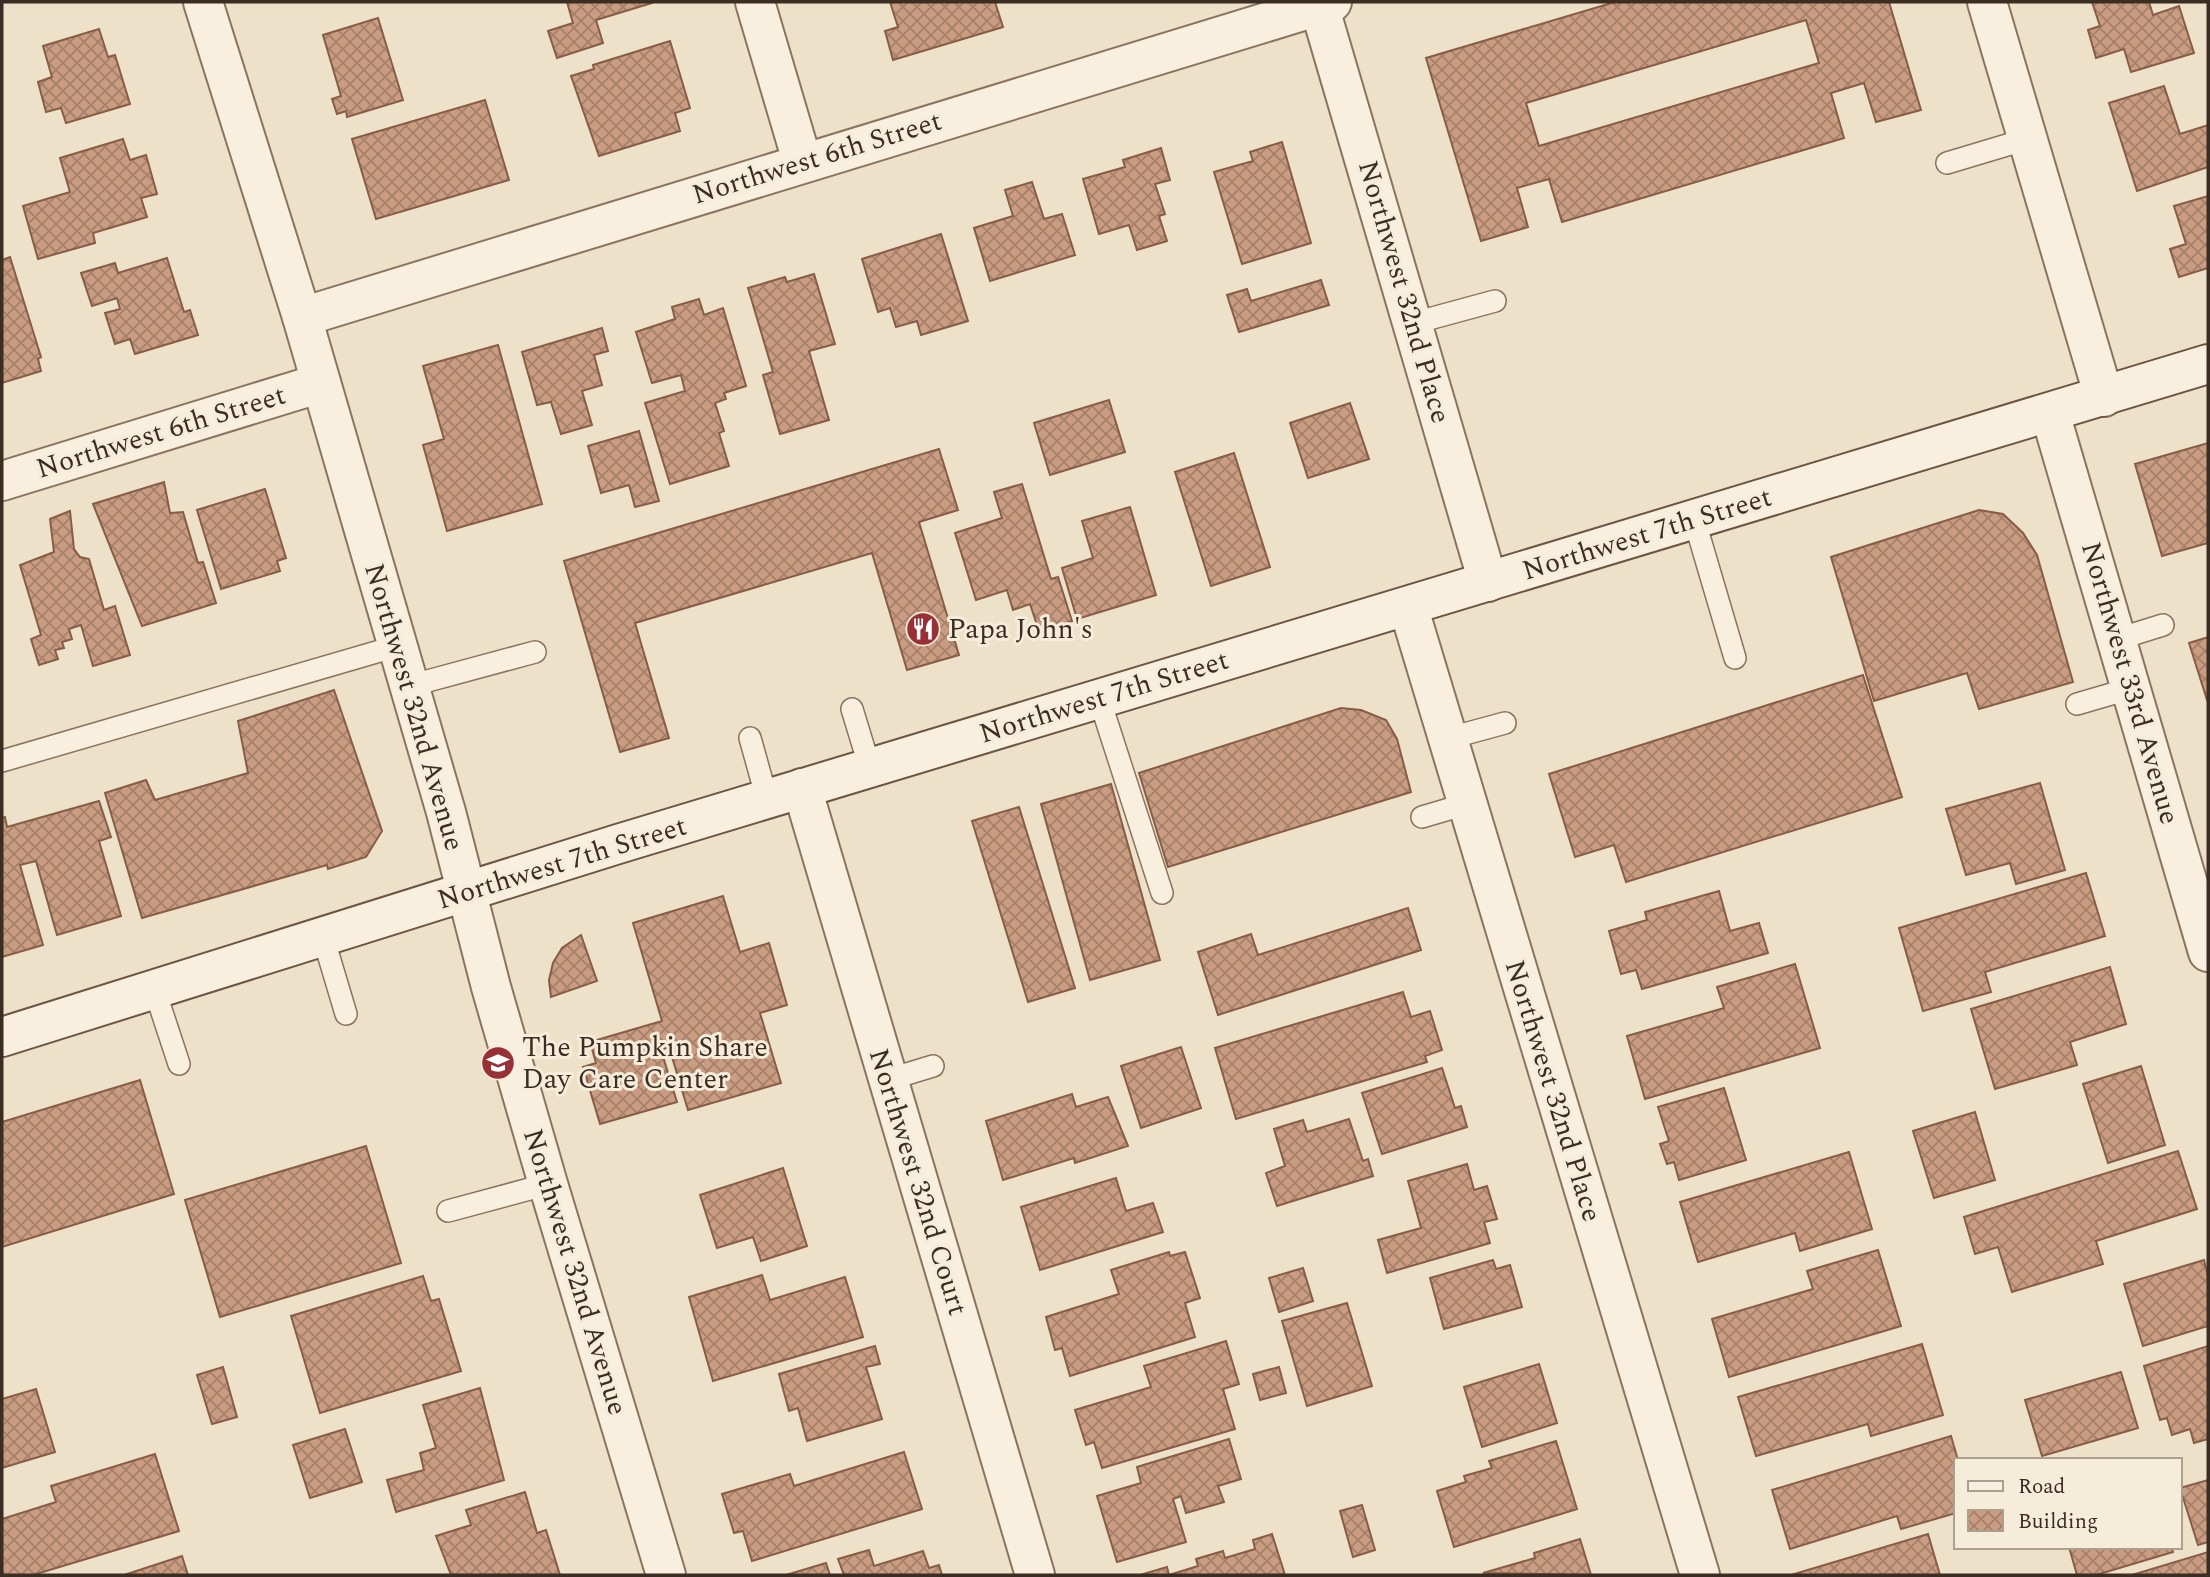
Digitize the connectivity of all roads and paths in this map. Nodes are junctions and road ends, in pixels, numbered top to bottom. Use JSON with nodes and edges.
{"nodes":[{"id":1,"x":203,"y":2,"type":"edge"},
{"id":2,"x":755,"y":2,"type":"edge"},
{"id":3,"x":1987,"y":2,"type":"edge"},
{"id":4,"x":1323,"y":3,"type":"edge"},
{"id":5,"x":2027,"y":139,"type":"junction"},
{"id":6,"x":802,"y":161,"type":"junction"},
{"id":7,"x":1947,"y":163,"type":"dead end"},
{"id":8,"x":1495,"y":301,"type":"dead end"},
{"id":9,"x":302,"y":317,"type":"junction"},
{"id":10,"x":1414,"y":323,"type":"junction"},
{"id":11,"x":2208,"y":364,"type":"edge"},
{"id":12,"x":321,"y":383,"type":"junction"},
{"id":13,"x":2104,"y":397,"type":"junction"},
{"id":14,"x":2050,"y":414,"type":"junction"},
{"id":15,"x":2,"y":481,"type":"edge"},
{"id":16,"x":1694,"y":519,"type":"junction"},
{"id":17,"x":1488,"y":582,"type":"junction"},
{"id":18,"x":1408,"y":606,"type":"junction"},
{"id":19,"x":2163,"y":625,"type":"dead end"},
{"id":20,"x":2118,"y":639,"type":"junction"},
{"id":21,"x":397,"y":646,"type":"junction"},
{"id":22,"x":536,"y":652,"type":"dead end"},
{"id":23,"x":1735,"y":658,"type":"dead end"},
{"id":24,"x":409,"y":686,"type":"junction"},
{"id":25,"x":2132,"y":688,"type":"junction"},
{"id":26,"x":1099,"y":698,"type":"junction"},
{"id":27,"x":2077,"y":704,"type":"dead end"},
{"id":28,"x":852,"y":709,"type":"dead end"},
{"id":29,"x":1505,"y":723,"type":"dead end"},
{"id":30,"x":750,"y":738,"type":"dead end"},
{"id":31,"x":1446,"y":739,"type":"junction"},
{"id":32,"x":2,"y":761,"type":"edge"},
{"id":33,"x":870,"y":768,"type":"junction"},
{"id":34,"x":785,"y":794,"type":"junction"},
{"id":35,"x":1466,"y":804,"type":"junction"},
{"id":36,"x":1422,"y":817,"type":"dead end"},
{"id":37,"x":2198,"y":883,"type":"edge"},
{"id":38,"x":1162,"y":893,"type":"dead end"},
{"id":39,"x":467,"y":894,"type":"junction"},
{"id":40,"x":323,"y":937,"type":"junction"},
{"id":41,"x":2208,"y":953,"type":"edge"},
{"id":42,"x":154,"y":988,"type":"junction"},
{"id":43,"x":346,"y":1014,"type":"dead end"},
{"id":44,"x":2,"y":1037,"type":"edge"},
{"id":45,"x":179,"y":1064,"type":"dead end"},
{"id":46,"x":933,"y":1066,"type":"dead end"},
{"id":47,"x":887,"y":1080,"type":"junction"},
{"id":48,"x":548,"y":1184,"type":"junction"},
{"id":49,"x":448,"y":1211,"type":"dead end"},
{"id":50,"x":666,"y":1575,"type":"edge"},
{"id":51,"x":1035,"y":1575,"type":"edge"},
{"id":52,"x":1700,"y":1575,"type":"edge"}],
"edges":[{"from":1,"to":9,"type":"street","name":"Northwest 32nd Avenue"},
{"from":2,"to":6,"type":"street"},
{"from":3,"to":5,"type":"street"},
{"from":4,"to":6,"type":"street","name":"Northwest 6th Street"},
{"from":4,"to":10,"type":"street","name":"Northwest 32nd Place"},
{"from":5,"to":7,"type":"lane"},
{"from":5,"to":13,"type":"street"},
{"from":6,"to":9,"type":"street","name":"Northwest 6th Street"},
{"from":8,"to":10,"type":"lane"},
{"from":9,"to":12,"type":"street","name":"Northwest 32nd Avenue"},
{"from":10,"to":17,"type":"street","name":"Northwest 32nd Place"},
{"from":11,"to":13,"type":"street","name":"Northwest 7th Street"},
{"from":12,"to":15,"type":"street","name":"Northwest 6th Street"},
{"from":12,"to":21,"type":"street","name":"Northwest 32nd Avenue"},
{"from":13,"to":14,"type":"street","name":"Northwest 7th Street"},
{"from":14,"to":16,"type":"street","name":"Northwest 7th Street"},
{"from":14,"to":20,"type":"street","name":"Northwest 33rd Avenue"},
{"from":16,"to":17,"type":"street","name":"Northwest 7th Street"},
{"from":16,"to":23,"type":"lane"},
{"from":17,"to":18,"type":"street","name":"Northwest 7th Street"},
{"from":18,"to":26,"type":"street","name":"Northwest 7th Street"},
{"from":18,"to":31,"type":"street","name":"Northwest 32nd Place"},
{"from":19,"to":20,"type":"lane"},
{"from":20,"to":25,"type":"street","name":"Northwest 33rd Avenue"},
{"from":21,"to":24,"type":"street","name":"Northwest 32nd Avenue"},
{"from":21,"to":32,"type":"lane"},
{"from":22,"to":24,"type":"lane"},
{"from":24,"to":39,"type":"street","name":"Northwest 32nd Avenue"},
{"from":25,"to":27,"type":"lane"},
{"from":25,"to":37,"type":"street","name":"Northwest 33rd Avenue"},
{"from":26,"to":33,"type":"street","name":"Northwest 7th Street"},
{"from":26,"to":38,"type":"lane"},
{"from":28,"to":33,"type":"lane"},
{"from":29,"to":31,"type":"lane"},
{"from":30,"to":34,"type":"lane"},
{"from":31,"to":35,"type":"street","name":"Northwest 32nd Place"},
{"from":33,"to":34,"type":"street","name":"Northwest 7th Street"},
{"from":34,"to":39,"type":"street","name":"Northwest 7th Street"},
{"from":34,"to":47,"type":"street","name":"Northwest 32nd Court"},
{"from":35,"to":36,"type":"lane"},
{"from":35,"to":52,"type":"street","name":"Northwest 32nd Place"},
{"from":37,"to":41,"type":"street","name":"Northwest 33rd Avenue"},
{"from":39,"to":40,"type":"street","name":"Northwest 7th Street"},
{"from":39,"to":48,"type":"street","name":"Northwest 32nd Avenue"},
{"from":40,"to":42,"type":"street","name":"Northwest 7th Street"},
{"from":40,"to":43,"type":"lane"},
{"from":42,"to":44,"type":"street","name":"Northwest 7th Street"},
{"from":42,"to":45,"type":"lane"},
{"from":46,"to":47,"type":"lane"},
{"from":47,"to":51,"type":"street","name":"Northwest 32nd Court"},
{"from":48,"to":49,"type":"lane"},
{"from":48,"to":50,"type":"street","name":"Northwest 32nd Avenue"}]}
